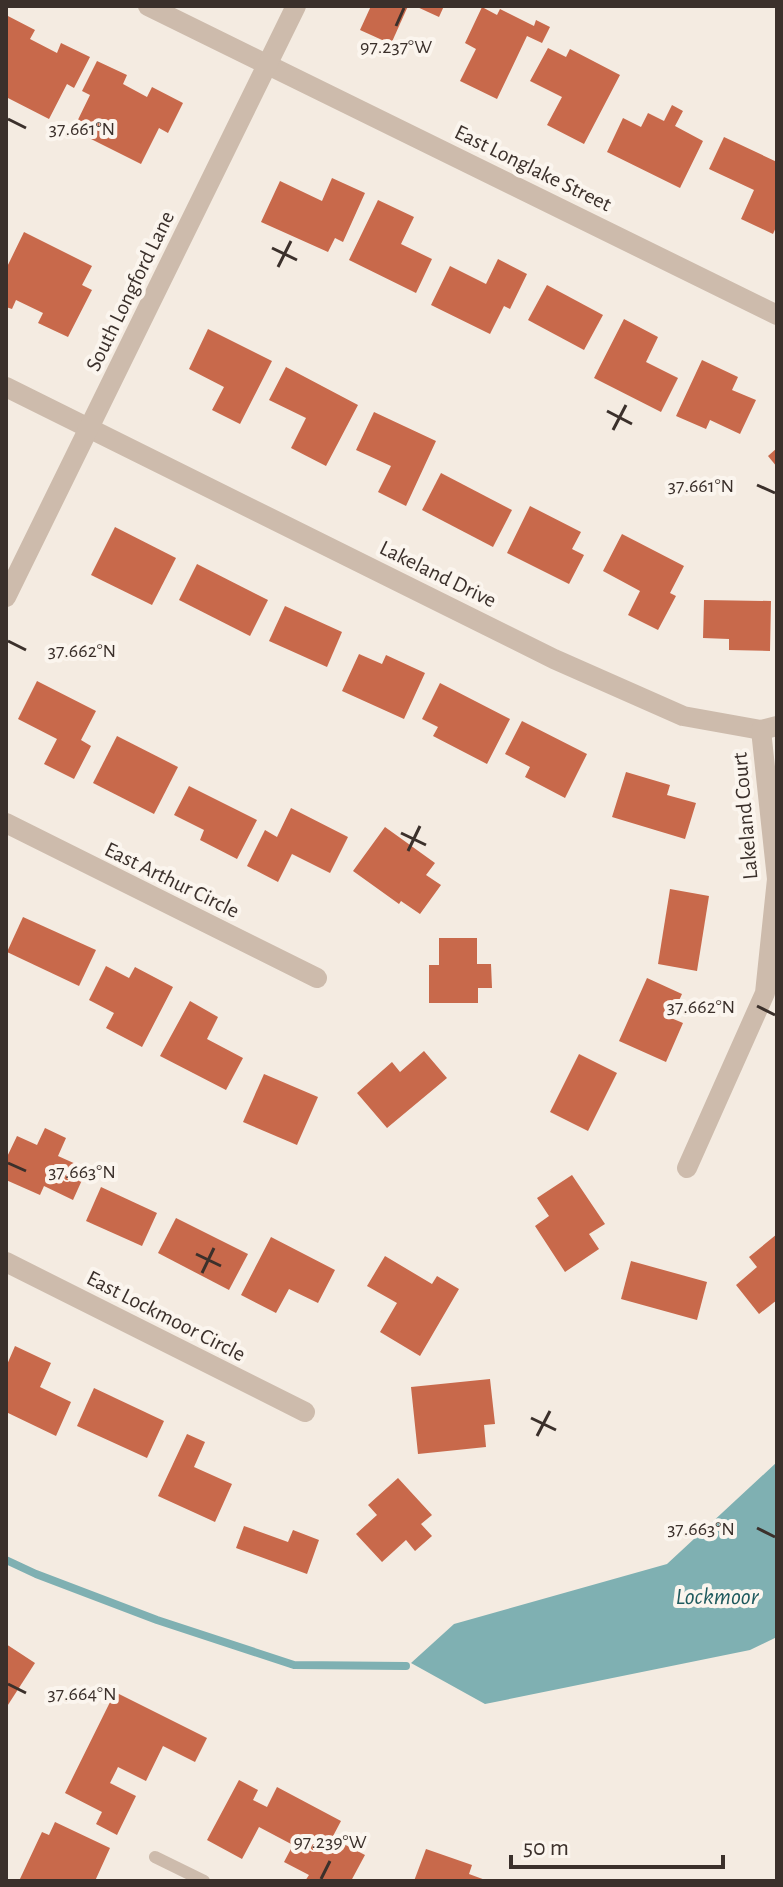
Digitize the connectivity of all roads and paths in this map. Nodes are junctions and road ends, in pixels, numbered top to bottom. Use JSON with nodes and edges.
{"nodes":[{"id":1,"x":148,"y":6,"type":"edge"},
{"id":2,"x":296,"y":6,"type":"edge"},
{"id":3,"x":267,"y":65,"type":"junction"},
{"id":4,"x":777,"y":315,"type":"edge"},
{"id":5,"x":6,"y":387,"type":"edge"},
{"id":6,"x":88,"y":429,"type":"junction"},
{"id":7,"x":6,"y":597,"type":"edge"},
{"id":8,"x":769,"y":728,"type":"edge"},
{"id":9,"x":6,"y":823,"type":"edge"},
{"id":10,"x":317,"y":978,"type":"dead end"},
{"id":11,"x":687,"y":1168,"type":"dead end"},
{"id":12,"x":6,"y":1262,"type":"edge"},
{"id":13,"x":305,"y":1412,"type":"dead end"},
{"id":14,"x":155,"y":1857,"type":"dead end"},
{"id":15,"x":204,"y":1881,"type":"edge"}],
"edges":[{"from":1,"to":3,"type":"street","name":"East Longlake Street"},
{"from":2,"to":3,"type":"street","name":"South Longford Lane"},
{"from":3,"to":4,"type":"street","name":"East Longlake Street"},
{"from":3,"to":6,"type":"street","name":"South Longford Lane"},
{"from":5,"to":6,"type":"street","name":"Lakeland Drive"},
{"from":6,"to":7,"type":"street","name":"South Longford Lane"},
{"from":6,"to":8,"type":"street","name":"Lakeland Drive"},
{"from":8,"to":11,"type":"street","name":"Lakeland Court"},
{"from":9,"to":10,"type":"street","name":"East Arthur Circle"},
{"from":12,"to":13,"type":"street","name":"East Lockmoor Circle"},
{"from":14,"to":15,"type":"lane"}]}
